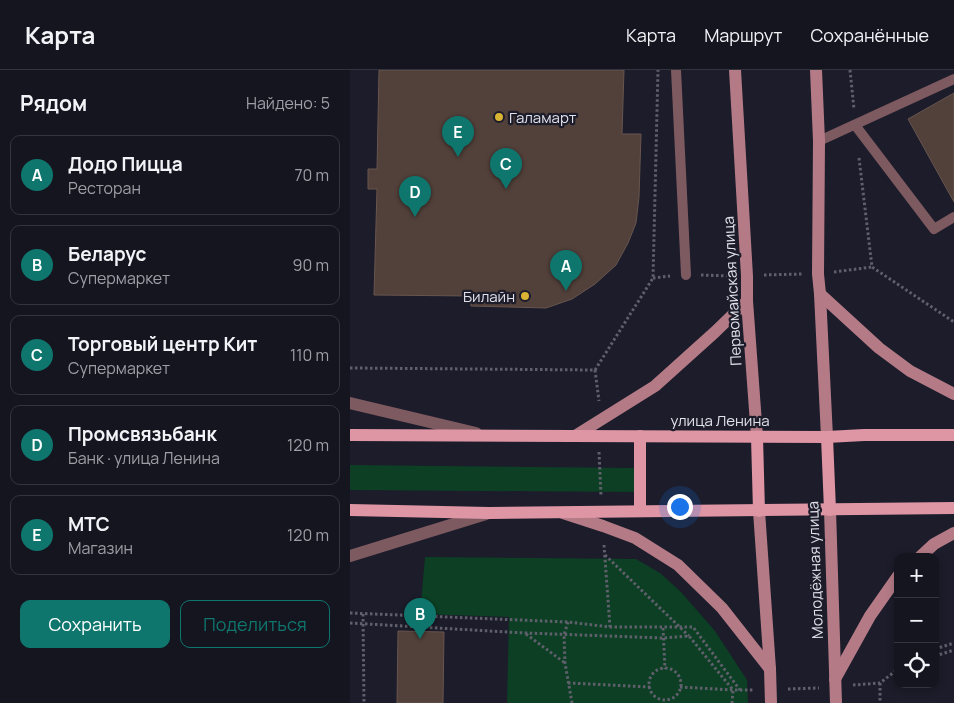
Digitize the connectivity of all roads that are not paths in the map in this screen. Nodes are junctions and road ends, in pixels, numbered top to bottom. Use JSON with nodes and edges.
{"nodes":[{"id":1,"x":676,"y":70,"type":"edge"},
{"id":2,"x":734,"y":70,"type":"edge"},
{"id":3,"x":816,"y":70,"type":"edge"},
{"id":4,"x":954,"y":78,"type":"edge"},
{"id":5,"x":855,"y":125,"type":"junction"},
{"id":6,"x":819,"y":141,"type":"junction"},
{"id":7,"x":954,"y":218,"type":"edge"},
{"id":8,"x":686,"y":275,"type":"road end"},
{"id":9,"x":820,"y":294,"type":"junction"},
{"id":10,"x":747,"y":301,"type":"junction"},
{"id":11,"x":954,"y":394,"type":"edge"},
{"id":12,"x":350,"y":403,"type":"edge"},
{"id":13,"x":350,"y":435,"type":"edge"},
{"id":14,"x":486,"y":435,"type":"junction"},
{"id":15,"x":954,"y":435,"type":"edge"},
{"id":16,"x":575,"y":436,"type":"junction"},
{"id":17,"x":640,"y":436,"type":"junction"},
{"id":18,"x":757,"y":437,"type":"junction"},
{"id":19,"x":827,"y":437,"type":"junction"},
{"id":20,"x":954,"y":508,"type":"edge"},
{"id":21,"x":350,"y":510,"type":"edge"},
{"id":22,"x":830,"y":510,"type":"junction"},
{"id":23,"x":640,"y":511,"type":"junction"},
{"id":24,"x":759,"y":511,"type":"junction"},
{"id":25,"x":490,"y":513,"type":"junction"},
{"id":26,"x":561,"y":513,"type":"junction"},
{"id":27,"x":954,"y":533,"type":"edge"},
{"id":28,"x":924,"y":553,"type":"edge"},
{"id":29,"x":350,"y":556,"type":"edge"},
{"id":30,"x":894,"y":582,"type":"edge"},
{"id":31,"x":770,"y":669,"type":"junction"},
{"id":32,"x":835,"y":683,"type":"junction"},
{"id":33,"x":771,"y":703,"type":"edge"},
{"id":34,"x":836,"y":703,"type":"edge"}],
"edges":[{"from":1,"to":8,"type":"lane"},
{"from":2,"to":10,"type":"main road","name":"Первомайская улица"},
{"from":3,"to":6,"type":"main road"},
{"from":4,"to":5,"type":"lane"},
{"from":5,"to":6,"type":"lane"},
{"from":5,"to":7,"type":"lane"},
{"from":6,"to":9,"type":"main road"},
{"from":9,"to":11,"type":"main road"},
{"from":9,"to":19,"type":"main road"},
{"from":10,"to":16,"type":"main road"},
{"from":10,"to":18,"type":"main road","name":"Первомайская улица"},
{"from":12,"to":14,"type":"street","name":"улица Ленина"},
{"from":13,"to":14,"type":"main road","name":"улица Ленина"},
{"from":14,"to":16,"type":"main road","name":"улица Ленина"},
{"from":15,"to":19,"type":"main road","name":"улица Ленина"},
{"from":16,"to":17,"type":"main road","name":"улица Ленина"},
{"from":17,"to":18,"type":"main road","name":"улица Ленина"},
{"from":17,"to":23,"type":"main road"},
{"from":18,"to":19,"type":"main road","name":"улица Ленина"},
{"from":18,"to":24,"type":"main road","name":"Первомайская улица"},
{"from":19,"to":22,"type":"main road","name":"Молодёжная улица"},
{"from":20,"to":22,"type":"main road"},
{"from":21,"to":25,"type":"main road"},
{"from":22,"to":24,"type":"main road"},
{"from":22,"to":32,"type":"main road","name":"Молодёжная улица"},
{"from":23,"to":24,"type":"main road"},
{"from":23,"to":26,"type":"main road"},
{"from":24,"to":31,"type":"main road"},
{"from":25,"to":26,"type":"main road"},
{"from":25,"to":29,"type":"street"},
{"from":26,"to":31,"type":"main road"},
{"from":27,"to":28,"type":"main road"},
{"from":30,"to":32,"type":"main road"},
{"from":31,"to":33,"type":"main road"},
{"from":32,"to":34,"type":"main road","name":"Молодёжная улица"}]}
